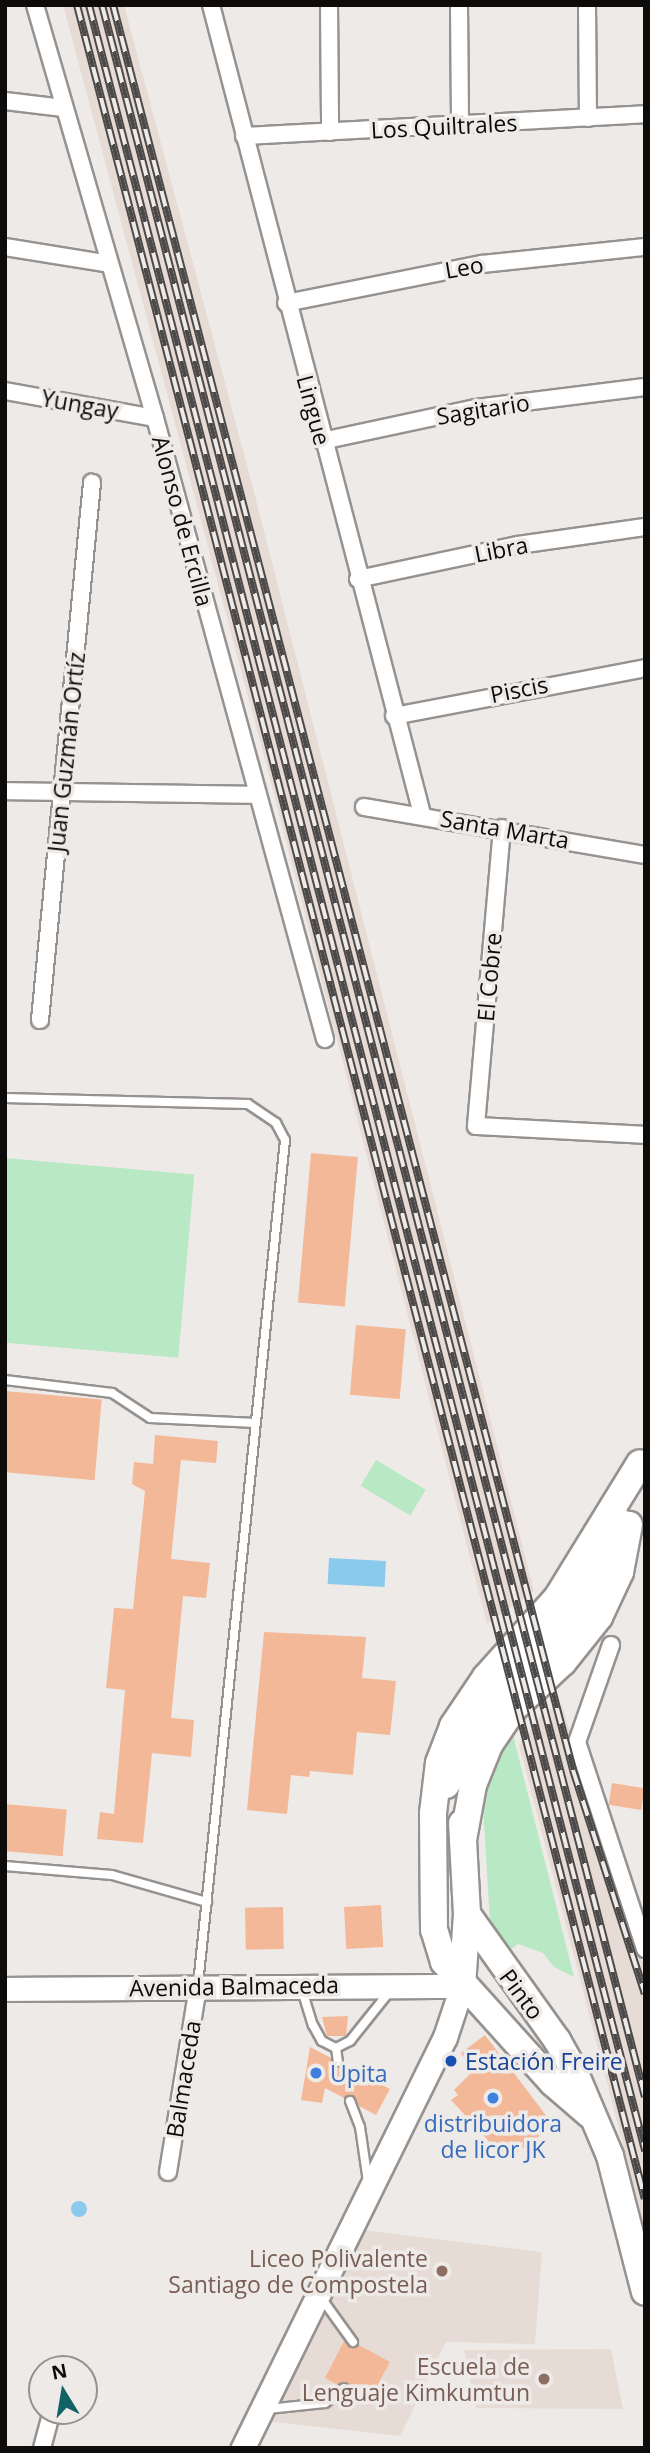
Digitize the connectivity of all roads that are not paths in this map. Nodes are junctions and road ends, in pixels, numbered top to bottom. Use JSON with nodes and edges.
{"nodes":[{"id":1,"x":35,"y":5,"type":"edge"},
{"id":2,"x":211,"y":5,"type":"edge"},
{"id":3,"x":329,"y":5,"type":"edge"},
{"id":4,"x":458,"y":5,"type":"edge"},
{"id":5,"x":587,"y":5,"type":"edge"},
{"id":6,"x":5,"y":101,"type":"edge"},
{"id":7,"x":64,"y":108,"type":"junction"},
{"id":8,"x":645,"y":114,"type":"edge"},
{"id":9,"x":588,"y":118,"type":"junction"},
{"id":10,"x":460,"y":125,"type":"junction"},
{"id":11,"x":330,"y":132,"type":"junction"},
{"id":12,"x":244,"y":136,"type":"junction"},
{"id":13,"x":5,"y":247,"type":"edge"},
{"id":14,"x":645,"y":247,"type":"edge"},
{"id":15,"x":110,"y":264,"type":"junction"},
{"id":16,"x":286,"y":303,"type":"junction"},
{"id":17,"x":645,"y":387,"type":"edge"},
{"id":18,"x":5,"y":391,"type":"edge"},
{"id":19,"x":155,"y":418,"type":"junction"},
{"id":20,"x":322,"y":441,"type":"junction"},
{"id":21,"x":92,"y":483,"type":"dead end"},
{"id":22,"x":645,"y":527,"type":"edge"},
{"id":23,"x":358,"y":579,"type":"junction"},
{"id":24,"x":645,"y":668,"type":"edge"},
{"id":25,"x":394,"y":716,"type":"junction"},
{"id":26,"x":5,"y":791,"type":"edge"},
{"id":27,"x":62,"y":792,"type":"junction"},
{"id":28,"x":257,"y":795,"type":"junction"},
{"id":29,"x":364,"y":807,"type":"dead end"},
{"id":30,"x":422,"y":814,"type":"junction"},
{"id":31,"x":502,"y":828,"type":"junction"},
{"id":32,"x":645,"y":855,"type":"edge"},
{"id":33,"x":40,"y":1020,"type":"dead end"},
{"id":34,"x":325,"y":1039,"type":"dead end"},
{"id":35,"x":5,"y":1098,"type":"edge"},
{"id":36,"x":645,"y":1135,"type":"edge"},
{"id":37,"x":5,"y":1380,"type":"edge"},
{"id":38,"x":256,"y":1423,"type":"junction"},
{"id":39,"x":642,"y":1456,"type":"edge"},
{"id":40,"x":611,"y":1645,"type":"dead end"},
{"id":41,"x":469,"y":1739,"type":"junction"},
{"id":42,"x":463,"y":1840,"type":"junction"},
{"id":43,"x":432,"y":1844,"type":"junction"},
{"id":44,"x":5,"y":1866,"type":"edge"},
{"id":45,"x":206,"y":1902,"type":"junction"},
{"id":46,"x":467,"y":1914,"type":"junction"},
{"id":47,"x":645,"y":1949,"type":"edge"},
{"id":48,"x":396,"y":1983,"type":"junction"},
{"id":49,"x":300,"y":1985,"type":"junction"},
{"id":50,"x":462,"y":1986,"type":"junction"},
{"id":51,"x":198,"y":1987,"type":"junction"},
{"id":52,"x":5,"y":1989,"type":"edge"},
{"id":53,"x":336,"y":2048,"type":"junction"},
{"id":54,"x":338,"y":2062,"type":"dead end"},
{"id":55,"x":351,"y":2101,"type":"dead end"},
{"id":56,"x":590,"y":2115,"type":"junction"},
{"id":57,"x":167,"y":2172,"type":"dead end"},
{"id":58,"x":369,"y":2191,"type":"junction"},
{"id":59,"x":645,"y":2291,"type":"edge"},
{"id":60,"x":319,"y":2293,"type":"junction"},
{"id":61,"x":353,"y":2342,"type":"dead end"},
{"id":62,"x":344,"y":2388,"type":"dead end"},
{"id":63,"x":261,"y":2411,"type":"junction"},
{"id":64,"x":48,"y":2425,"type":"edge"},
{"id":65,"x":42,"y":2448,"type":"edge"},
{"id":66,"x":243,"y":2448,"type":"edge"}],
"edges":[{"from":1,"to":7,"type":"street","name":"Alonso de Ercilla"},
{"from":2,"to":12,"type":"street","name":"Lingue"},
{"from":3,"to":11,"type":"street"},
{"from":4,"to":10,"type":"street"},
{"from":5,"to":9,"type":"street"},
{"from":6,"to":7,"type":"street"},
{"from":7,"to":15,"type":"street","name":"Alonso de Ercilla"},
{"from":8,"to":9,"type":"street","name":"Los Quiltrales"},
{"from":9,"to":10,"type":"street","name":"Los Quiltrales"},
{"from":10,"to":11,"type":"street","name":"Los Quiltrales"},
{"from":11,"to":12,"type":"street","name":"Los Quiltrales"},
{"from":12,"to":16,"type":"street","name":"Lingue"},
{"from":13,"to":15,"type":"street"},
{"from":14,"to":16,"type":"street","name":"Leo"},
{"from":15,"to":19,"type":"street","name":"Alonso de Ercilla"},
{"from":16,"to":20,"type":"street","name":"Lingue"},
{"from":17,"to":20,"type":"street","name":"Sagitario"},
{"from":18,"to":19,"type":"street","name":"Yungay"},
{"from":19,"to":28,"type":"street","name":"Alonso de Ercilla"},
{"from":20,"to":23,"type":"street","name":"Lingue"},
{"from":21,"to":27,"type":"street","name":"Juan Guzmán Ortíz"},
{"from":22,"to":23,"type":"street","name":"Libra"},
{"from":23,"to":25,"type":"street","name":"Lingue"},
{"from":24,"to":25,"type":"street","name":"Piscis"},
{"from":25,"to":30,"type":"street","name":"Lingue"},
{"from":26,"to":27,"type":"street"},
{"from":27,"to":28,"type":"street"},
{"from":27,"to":33,"type":"street","name":"Juan Guzmán Ortíz"},
{"from":28,"to":34,"type":"street","name":"Alonso de Ercilla"},
{"from":29,"to":30,"type":"street","name":"Santa Marta"},
{"from":30,"to":31,"type":"street","name":"Santa Marta"},
{"from":31,"to":32,"type":"street","name":"Santa Marta"},
{"from":31,"to":36,"type":"street","name":"El Cobre"},
{"from":35,"to":38,"type":"lane"},
{"from":37,"to":38,"type":"lane"},
{"from":38,"to":45,"type":"lane"},
{"from":39,"to":41,"type":"main road"},
{"from":39,"to":42,"type":"main road"},
{"from":39,"to":43,"type":"main road"},
{"from":40,"to":47,"type":"street"},
{"from":41,"to":42,"type":"main road"},
{"from":41,"to":43,"type":"main road"},
{"from":42,"to":46,"type":"main road"},
{"from":43,"to":50,"type":"main road","name":"Pinto"},
{"from":44,"to":45,"type":"lane"},
{"from":45,"to":51,"type":"lane"},
{"from":46,"to":50,"type":"main road"},
{"from":46,"to":56,"type":"main road","name":"Pinto"},
{"from":48,"to":49,"type":"main road","name":"Avenida Balmaceda"},
{"from":48,"to":50,"type":"main road","name":"Avenida Balmaceda"},
{"from":48,"to":53,"type":"lane"},
{"from":49,"to":51,"type":"main road","name":"Avenida Balmaceda"},
{"from":49,"to":53,"type":"lane"},
{"from":50,"to":56,"type":"main road","name":"Pinto"},
{"from":50,"to":58,"type":"main road"},
{"from":51,"to":52,"type":"main road","name":"Avenida Balmaceda"},
{"from":51,"to":57,"type":"street","name":"Balmaceda"},
{"from":53,"to":54,"type":"lane"},
{"from":55,"to":58,"type":"lane"},
{"from":56,"to":59,"type":"main road","name":"Pinto"},
{"from":58,"to":60,"type":"main road"},
{"from":60,"to":61,"type":"lane"},
{"from":60,"to":63,"type":"main road"},
{"from":62,"to":63,"type":"lane"},
{"from":63,"to":66,"type":"main road"},
{"from":64,"to":65,"type":"street"}]}
